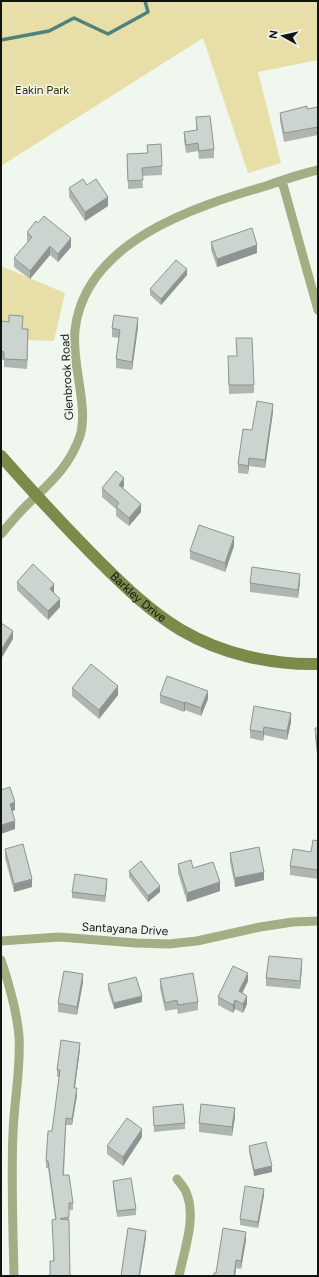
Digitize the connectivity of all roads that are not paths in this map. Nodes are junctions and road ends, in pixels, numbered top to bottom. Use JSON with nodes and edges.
{"nodes":[{"id":1,"x":318,"y":170,"type":"edge"},
{"id":2,"x":282,"y":181,"type":"junction"},
{"id":3,"x":318,"y":310,"type":"edge"},
{"id":4,"x":1,"y":456,"type":"edge"},
{"id":5,"x":37,"y":496,"type":"junction"},
{"id":6,"x":1,"y":534,"type":"edge"},
{"id":7,"x":318,"y":664,"type":"edge"},
{"id":8,"x":318,"y":921,"type":"edge"},
{"id":9,"x":1,"y":941,"type":"edge"},
{"id":10,"x":1,"y":960,"type":"edge"},
{"id":11,"x":177,"y":1179,"type":"dead end"},
{"id":12,"x":14,"y":1276,"type":"edge"},
{"id":13,"x":179,"y":1276,"type":"edge"}],
"edges":[{"from":1,"to":2,"type":"street","name":"Glenbrook Road"},
{"from":2,"to":3,"type":"street"},
{"from":2,"to":5,"type":"street","name":"Glenbrook Road"},
{"from":4,"to":5,"type":"street","name":"Barkley Drive"},
{"from":5,"to":6,"type":"street","name":"Glenbrook Road"},
{"from":5,"to":7,"type":"street","name":"Barkley Drive"},
{"from":8,"to":9,"type":"street","name":"Santayana Drive"},
{"from":10,"to":12,"type":"street"},
{"from":11,"to":13,"type":"street"}]}
